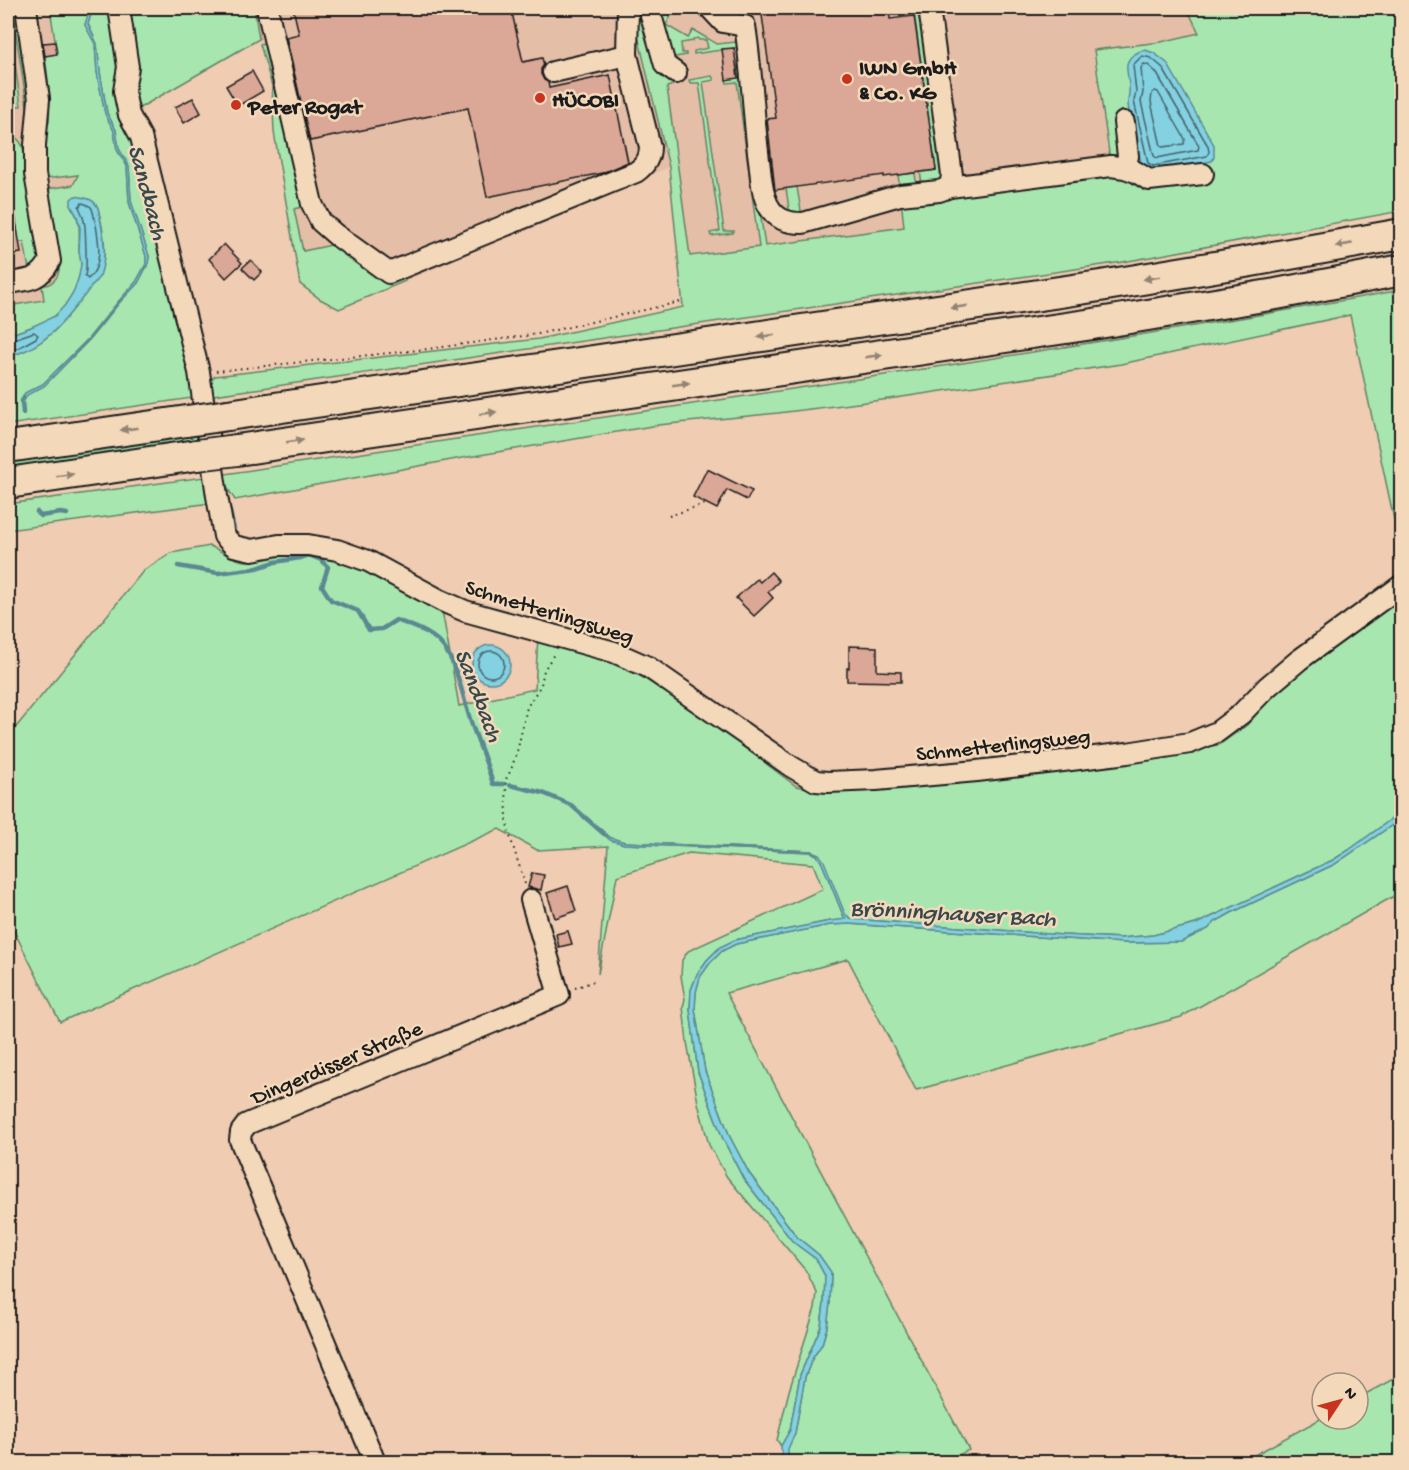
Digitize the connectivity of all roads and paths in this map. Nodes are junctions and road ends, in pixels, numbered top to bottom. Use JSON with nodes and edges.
{"nodes":[{"id":1,"x":26,"y":8,"type":"edge"},
{"id":2,"x":119,"y":8,"type":"edge"},
{"id":3,"x":267,"y":8,"type":"edge"},
{"id":4,"x":628,"y":8,"type":"edge"},
{"id":5,"x":650,"y":8,"type":"edge"},
{"id":6,"x":710,"y":8,"type":"edge"},
{"id":7,"x":929,"y":8,"type":"edge"},
{"id":8,"x":627,"y":55,"type":"junction"},
{"id":9,"x":553,"y":72,"type":"dead end"},
{"id":10,"x":676,"y":73,"type":"dead end"},
{"id":11,"x":1124,"y":122,"type":"dead end"},
{"id":12,"x":1125,"y":168,"type":"junction"},
{"id":13,"x":1203,"y":174,"type":"dead end"},
{"id":14,"x":950,"y":187,"type":"junction"},
{"id":15,"x":1401,"y":234,"type":"edge"},
{"id":16,"x":1401,"y":270,"type":"edge"},
{"id":17,"x":8,"y":283,"type":"edge"},
{"id":18,"x":680,"y":302,"type":"dead end"},
{"id":19,"x":199,"y":372,"type":"junction"},
{"id":20,"x":8,"y":447,"type":"edge"},
{"id":21,"x":8,"y":483,"type":"edge"},
{"id":22,"x":705,"y":504,"type":"dead end"},
{"id":23,"x":669,"y":516,"type":"dead end"},
{"id":24,"x":1401,"y":585,"type":"edge"},
{"id":25,"x":563,"y":638,"type":"junction"},
{"id":26,"x":531,"y":900,"type":"joint"},
{"id":27,"x":597,"y":980,"type":"dead end"},
{"id":28,"x":559,"y":995,"type":"junction"},
{"id":29,"x":375,"y":1462,"type":"edge"}],
"edges":[{"from":1,"to":17,"type":"street"},
{"from":2,"to":19,"type":"street","name":"Schmetterlingsweg"},
{"from":3,"to":8,"type":"street"},
{"from":4,"to":8,"type":"street"},
{"from":5,"to":10,"type":"street"},
{"from":6,"to":14,"type":"street"},
{"from":7,"to":14,"type":"street"},
{"from":8,"to":9,"type":"street"},
{"from":11,"to":12,"type":"street"},
{"from":12,"to":13,"type":"street"},
{"from":12,"to":14,"type":"street"},
{"from":15,"to":20,"type":"highway","one_way":true,"bridge":true},
{"from":21,"to":16,"type":"highway","one_way":true,"bridge":true},
{"from":18,"to":19,"type":"path"},
{"from":19,"to":25,"type":"street","name":"Schmetterlingsweg"},
{"from":22,"to":23,"type":"path"},
{"from":24,"to":25,"type":"street","name":"Schmetterlingsweg"},
{"from":25,"to":26,"type":"path"},
{"from":26,"to":28,"type":"street"},
{"from":27,"to":28,"type":"path"},
{"from":28,"to":29,"type":"street","name":"Dingerdisser Straße"}]}
